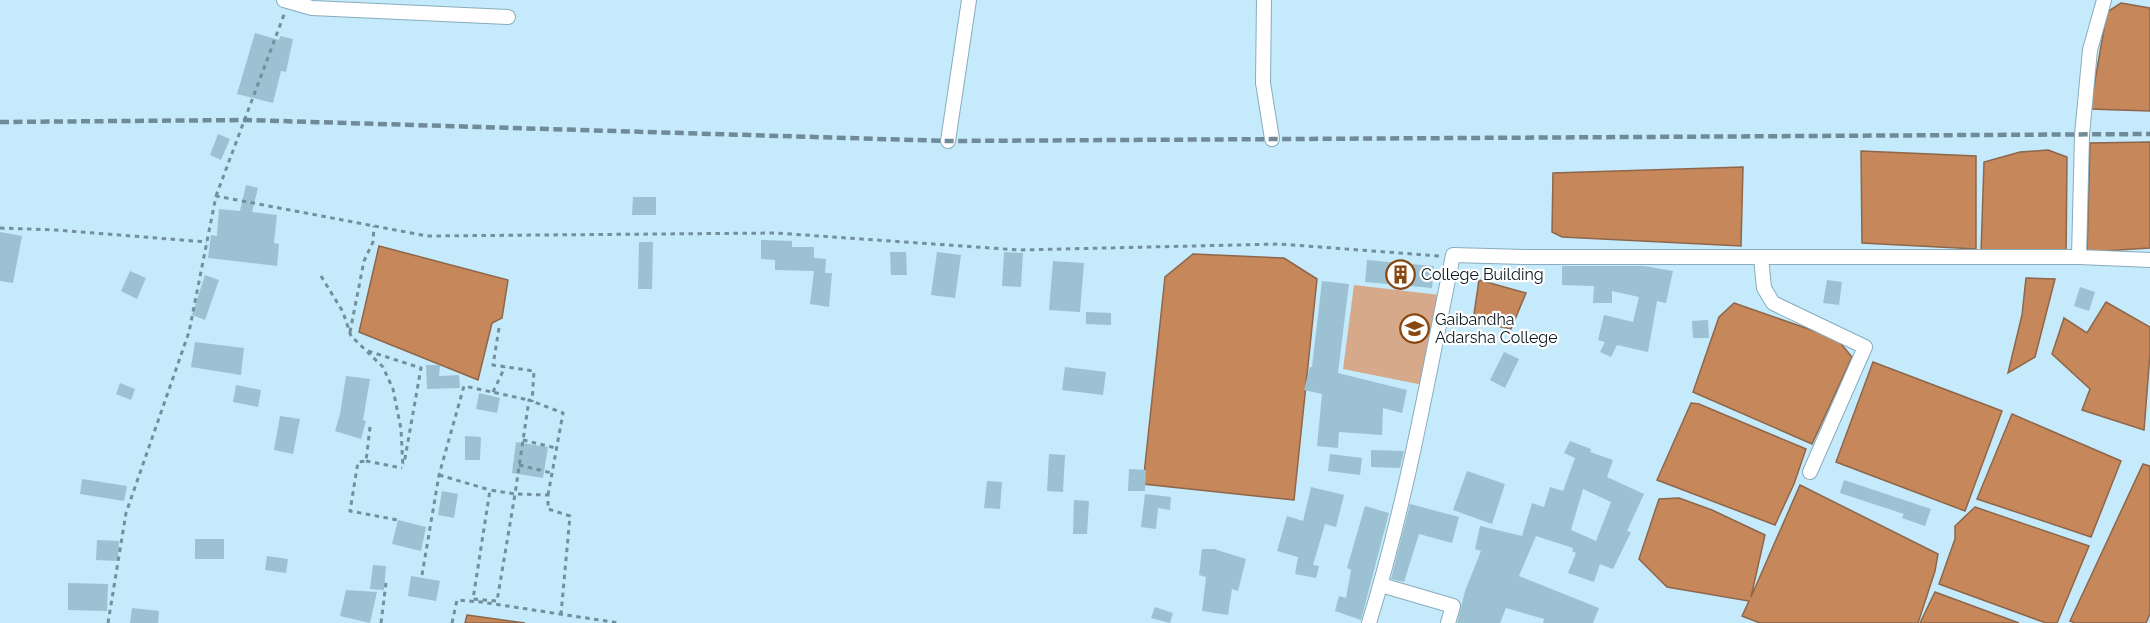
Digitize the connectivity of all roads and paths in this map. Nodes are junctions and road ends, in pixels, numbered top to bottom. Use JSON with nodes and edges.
{"nodes":[{"id":1,"x":969,"y":0,"type":"edge"},
{"id":2,"x":1264,"y":0,"type":"edge"},
{"id":3,"x":2104,"y":0,"type":"edge"},
{"id":4,"x":286,"y":1,"type":"edge"},
{"id":5,"x":508,"y":17,"type":"dead end"},
{"id":6,"x":1272,"y":139,"type":"dead end"},
{"id":7,"x":948,"y":141,"type":"dead end"},
{"id":8,"x":216,"y":196,"type":"junction"},
{"id":9,"x":374,"y":226,"type":"junction"},
{"id":10,"x":0,"y":228,"type":"edge"},
{"id":11,"x":207,"y":242,"type":"junction"},
{"id":12,"x":1453,"y":255,"type":"junction"},
{"id":13,"x":1761,"y":257,"type":"junction"},
{"id":14,"x":2079,"y":257,"type":"junction"},
{"id":15,"x":2150,"y":260,"type":"edge"},
{"id":16,"x":321,"y":276,"type":"dead end"},
{"id":17,"x":499,"y":328,"type":"dead end"},
{"id":18,"x":350,"y":333,"type":"junction"},
{"id":19,"x":365,"y":350,"type":"junction"},
{"id":20,"x":505,"y":367,"type":"junction"},
{"id":21,"x":493,"y":393,"type":"junction"},
{"id":22,"x":530,"y":401,"type":"junction"},
{"id":23,"x":370,"y":427,"type":"dead end"},
{"id":24,"x":523,"y":440,"type":"junction"},
{"id":25,"x":556,"y":448,"type":"junction"},
{"id":26,"x":366,"y":461,"type":"junction"},
{"id":27,"x":519,"y":465,"type":"junction"},
{"id":28,"x":403,"y":468,"type":"junction"},
{"id":29,"x":1810,"y":472,"type":"dead end"},
{"id":30,"x":552,"y":473,"type":"junction"},
{"id":31,"x":439,"y":475,"type":"junction"},
{"id":32,"x":490,"y":490,"type":"junction"},
{"id":33,"x":515,"y":494,"type":"junction"},
{"id":34,"x":548,"y":495,"type":"junction"},
{"id":35,"x":398,"y":520,"type":"dead end"},
{"id":36,"x":422,"y":575,"type":"dead end"},
{"id":37,"x":386,"y":583,"type":"dead end"},
{"id":38,"x":1381,"y":585,"type":"junction"},
{"id":39,"x":561,"y":614,"type":"junction"},
{"id":40,"x":108,"y":623,"type":"edge"},
{"id":41,"x":381,"y":623,"type":"edge"},
{"id":42,"x":452,"y":623,"type":"edge"},
{"id":43,"x":619,"y":623,"type":"edge"},
{"id":44,"x":1369,"y":623,"type":"edge"},
{"id":45,"x":1448,"y":623,"type":"edge"}],
"edges":[{"from":1,"to":7,"type":"street"},
{"from":2,"to":6,"type":"street"},
{"from":3,"to":14,"type":"street"},
{"from":4,"to":5,"type":"street"},
{"from":4,"to":8,"type":"path"},
{"from":8,"to":9,"type":"path"},
{"from":8,"to":11,"type":"path"},
{"from":9,"to":12,"type":"path"},
{"from":9,"to":18,"type":"path"},
{"from":10,"to":11,"type":"path"},
{"from":11,"to":40,"type":"path"},
{"from":12,"to":13,"type":"street"},
{"from":12,"to":38,"type":"street"},
{"from":13,"to":14,"type":"street"},
{"from":13,"to":29,"type":"street"},
{"from":14,"to":15,"type":"street"},
{"from":16,"to":18,"type":"path"},
{"from":17,"to":20,"type":"path"},
{"from":18,"to":19,"type":"path"},
{"from":19,"to":28,"type":"path"},
{"from":19,"to":28,"type":"path"},
{"from":20,"to":21,"type":"path"},
{"from":20,"to":22,"type":"path"},
{"from":21,"to":22,"type":"path"},
{"from":21,"to":31,"type":"path"},
{"from":22,"to":24,"type":"path"},
{"from":22,"to":25,"type":"path"},
{"from":23,"to":26,"type":"path"},
{"from":24,"to":25,"type":"path"},
{"from":24,"to":27,"type":"path"},
{"from":25,"to":30,"type":"path"},
{"from":26,"to":28,"type":"path"},
{"from":26,"to":35,"type":"path"},
{"from":27,"to":30,"type":"path"},
{"from":27,"to":33,"type":"path"},
{"from":30,"to":34,"type":"path"},
{"from":31,"to":32,"type":"path"},
{"from":31,"to":36,"type":"path"},
{"from":32,"to":33,"type":"path"},
{"from":32,"to":33,"type":"path"},
{"from":33,"to":34,"type":"path"},
{"from":34,"to":39,"type":"path"},
{"from":37,"to":41,"type":"path"},
{"from":38,"to":44,"type":"street"},
{"from":38,"to":45,"type":"street"},
{"from":39,"to":42,"type":"path"},
{"from":39,"to":43,"type":"path"}]}
